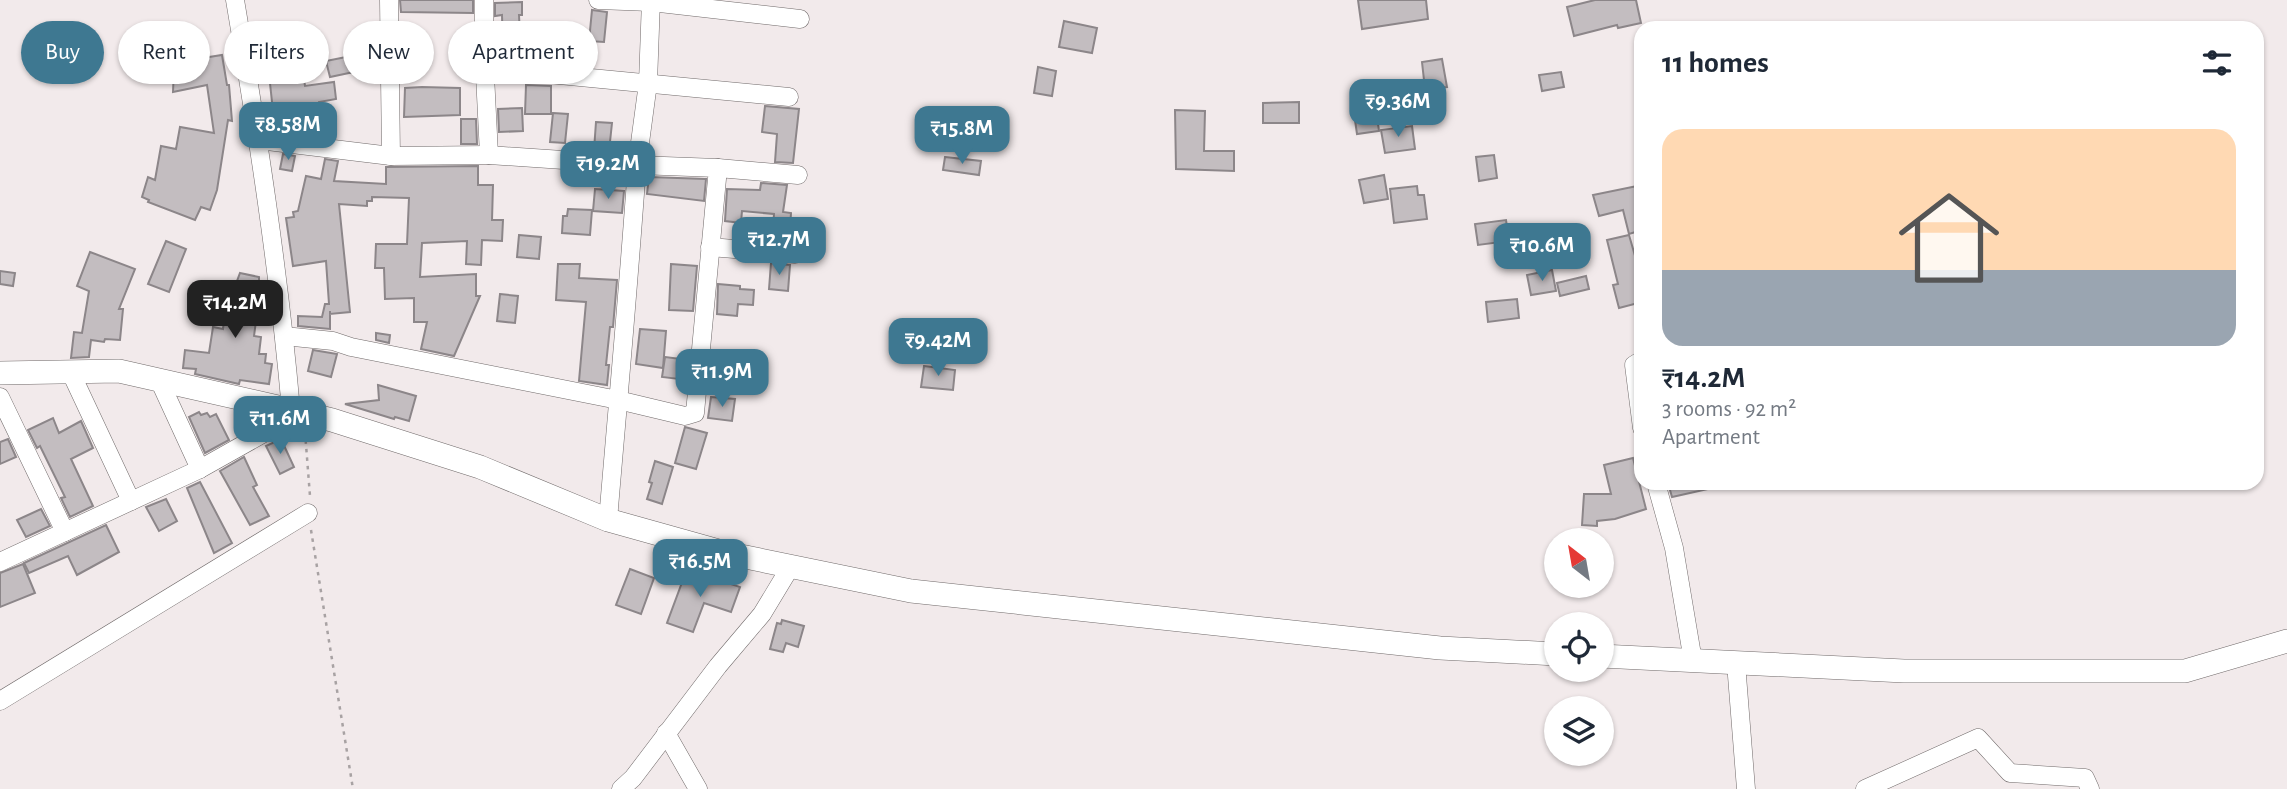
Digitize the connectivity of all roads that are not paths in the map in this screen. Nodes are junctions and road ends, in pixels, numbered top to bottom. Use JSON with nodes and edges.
{"nodes":[{"id":1,"x":235,"y":0,"type":"edge"},
{"id":2,"x":389,"y":0,"type":"edge"},
{"id":3,"x":484,"y":0,"type":"edge"},
{"id":4,"x":598,"y":0,"type":"edge"},
{"id":5,"x":651,"y":1,"type":"edge"},
{"id":6,"x":800,"y":19,"type":"dead end"},
{"id":7,"x":598,"y":78,"type":"edge"},
{"id":8,"x":648,"y":83,"type":"junction"},
{"id":9,"x":789,"y":97,"type":"dead end"},
{"id":10,"x":259,"y":140,"type":"junction"},
{"id":11,"x":489,"y":155,"type":"junction"},
{"id":12,"x":391,"y":156,"type":"junction"},
{"id":13,"x":637,"y":165,"type":"junction"},
{"id":14,"x":718,"y":168,"type":"junction"},
{"id":15,"x":799,"y":174,"type":"dead end"},
{"id":16,"x":710,"y":247,"type":"junction"},
{"id":17,"x":794,"y":254,"type":"dead end"},
{"id":18,"x":284,"y":336,"type":"junction"},
{"id":19,"x":0,"y":373,"type":"edge"},
{"id":20,"x":71,"y":373,"type":"junction"},
{"id":21,"x":160,"y":382,"type":"junction"},
{"id":22,"x":0,"y":397,"type":"edge"},
{"id":23,"x":618,"y":400,"type":"junction"},
{"id":24,"x":291,"y":410,"type":"junction"},
{"id":25,"x":200,"y":469,"type":"junction"},
{"id":26,"x":1658,"y":490,"type":"edge"},
{"id":27,"x":131,"y":501,"type":"junction"},
{"id":28,"x":308,"y":513,"type":"road end"},
{"id":29,"x":608,"y":520,"type":"junction"},
{"id":30,"x":65,"y":532,"type":"junction"},
{"id":31,"x":0,"y":562,"type":"edge"},
{"id":32,"x":791,"y":566,"type":"junction"},
{"id":33,"x":2287,"y":641,"type":"edge"},
{"id":34,"x":1544,"y":653,"type":"edge"},
{"id":35,"x":1614,"y":657,"type":"edge"},
{"id":36,"x":1693,"y":661,"type":"junction"},
{"id":37,"x":1736,"y":663,"type":"junction"},
{"id":38,"x":0,"y":701,"type":"edge"},
{"id":39,"x":666,"y":733,"type":"junction"},
{"id":40,"x":2013,"y":781,"type":"edge"},
{"id":41,"x":1899,"y":783,"type":"edge"},
{"id":42,"x":631,"y":785,"type":"edge"},
{"id":43,"x":698,"y":789,"type":"edge"},
{"id":44,"x":1746,"y":789,"type":"edge"},
{"id":45,"x":1865,"y":789,"type":"edge"},
{"id":46,"x":2090,"y":789,"type":"edge"}],
"edges":[{"from":1,"to":10,"type":"street"},
{"from":2,"to":12,"type":"street"},
{"from":3,"to":11,"type":"street"},
{"from":4,"to":5,"type":"street"},
{"from":5,"to":6,"type":"street"},
{"from":5,"to":8,"type":"street"},
{"from":7,"to":8,"type":"street"},
{"from":8,"to":9,"type":"street"},
{"from":8,"to":13,"type":"street"},
{"from":10,"to":12,"type":"street"},
{"from":10,"to":18,"type":"street"},
{"from":11,"to":12,"type":"street"},
{"from":11,"to":13,"type":"street"},
{"from":13,"to":14,"type":"street"},
{"from":13,"to":23,"type":"street"},
{"from":14,"to":15,"type":"street"},
{"from":14,"to":16,"type":"street"},
{"from":16,"to":17,"type":"street"},
{"from":16,"to":23,"type":"street"},
{"from":18,"to":23,"type":"street"},
{"from":18,"to":24,"type":"street"},
{"from":19,"to":20,"type":"street"},
{"from":20,"to":21,"type":"street"},
{"from":20,"to":27,"type":"street"},
{"from":21,"to":24,"type":"street"},
{"from":21,"to":25,"type":"street"},
{"from":22,"to":30,"type":"street"},
{"from":23,"to":29,"type":"street"},
{"from":24,"to":25,"type":"street"},
{"from":24,"to":29,"type":"street"},
{"from":25,"to":27,"type":"street"},
{"from":26,"to":36,"type":"street"},
{"from":27,"to":30,"type":"street"},
{"from":28,"to":38,"type":"street"},
{"from":29,"to":32,"type":"street"},
{"from":30,"to":31,"type":"street"},
{"from":32,"to":34,"type":"street"},
{"from":32,"to":39,"type":"street"},
{"from":33,"to":37,"type":"street"},
{"from":35,"to":36,"type":"street"},
{"from":36,"to":37,"type":"street"},
{"from":37,"to":44,"type":"street"},
{"from":39,"to":42,"type":"street"},
{"from":39,"to":43,"type":"street"},
{"from":40,"to":41,"type":"street"},
{"from":40,"to":46,"type":"street"},
{"from":41,"to":45,"type":"street"}]}
